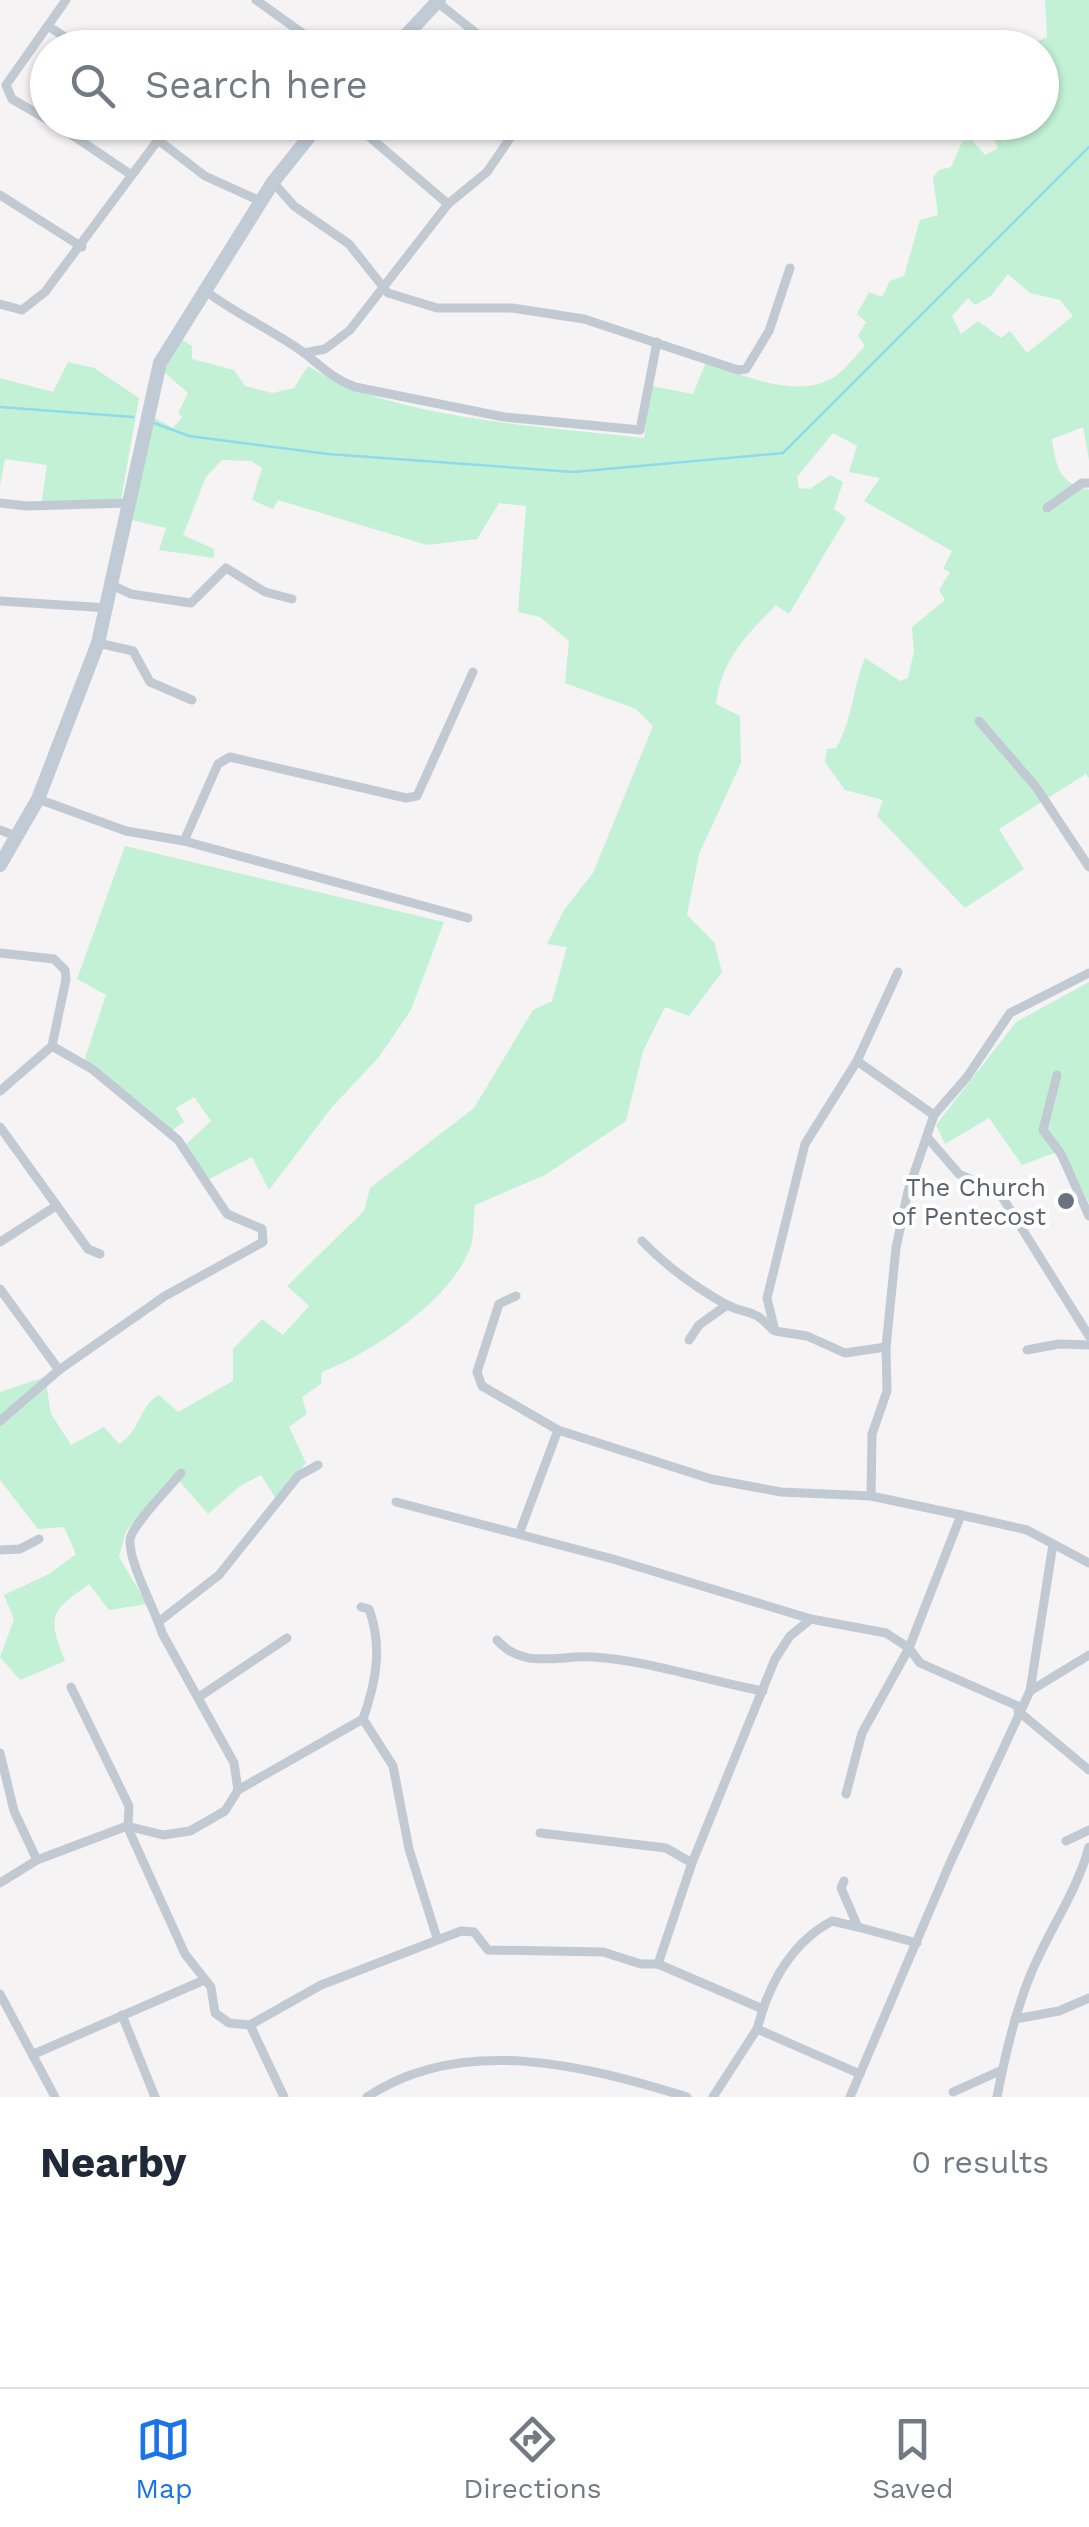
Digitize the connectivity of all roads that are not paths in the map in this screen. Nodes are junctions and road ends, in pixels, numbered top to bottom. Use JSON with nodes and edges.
{"nodes":[{"id":1,"x":66,"y":0,"type":"edge"},
{"id":2,"x":256,"y":0,"type":"edge"},
{"id":3,"x":438,"y":1,"type":"edge"},
{"id":4,"x":48,"y":26,"type":"junction"},
{"id":5,"x":45,"y":30,"type":"edge"},
{"id":6,"x":54,"y":30,"type":"edge"},
{"id":7,"x":298,"y":30,"type":"edge"},
{"id":8,"x":413,"y":30,"type":"edge"},
{"id":9,"x":473,"y":30,"type":"edge"},
{"id":10,"x":30,"y":54,"type":"edge"},
{"id":11,"x":30,"y":109,"type":"edge"},
{"id":12,"x":79,"y":140,"type":"edge"},
{"id":13,"x":158,"y":140,"type":"joint"},
{"id":14,"x":307,"y":140,"type":"edge"},
{"id":15,"x":373,"y":140,"type":"edge"},
{"id":16,"x":511,"y":140,"type":"edge"},
{"id":17,"x":130,"y":174,"type":"junction"},
{"id":18,"x":272,"y":182,"type":"junction"},
{"id":19,"x":0,"y":195,"type":"edge"},
{"id":20,"x":260,"y":201,"type":"junction"},
{"id":21,"x":448,"y":204,"type":"junction"},
{"id":22,"x":82,"y":247,"type":"junction"},
{"id":23,"x":790,"y":268,"type":"dead end"},
{"id":24,"x":381,"y":286,"type":"junction"},
{"id":25,"x":203,"y":289,"type":"junction"},
{"id":26,"x":0,"y":304,"type":"edge"},
{"id":27,"x":657,"y":342,"type":"junction"},
{"id":28,"x":304,"y":353,"type":"junction"},
{"id":29,"x":1089,"y":483,"type":"edge"},
{"id":30,"x":0,"y":503,"type":"edge"},
{"id":31,"x":128,"y":503,"type":"junction"},
{"id":32,"x":1047,"y":508,"type":"dead end"},
{"id":33,"x":114,"y":586,"type":"junction"},
{"id":34,"x":292,"y":599,"type":"dead end"},
{"id":35,"x":0,"y":601,"type":"edge"},
{"id":36,"x":108,"y":608,"type":"junction"},
{"id":37,"x":98,"y":643,"type":"junction"},
{"id":38,"x":473,"y":672,"type":"dead end"},
{"id":39,"x":192,"y":700,"type":"dead end"},
{"id":40,"x":979,"y":720,"type":"dead end"},
{"id":41,"x":38,"y":798,"type":"junction"},
{"id":42,"x":0,"y":830,"type":"edge"},
{"id":43,"x":18,"y":837,"type":"junction"},
{"id":44,"x":184,"y":841,"type":"junction"},
{"id":45,"x":0,"y":865,"type":"edge"},
{"id":46,"x":1089,"y":867,"type":"edge"},
{"id":47,"x":468,"y":918,"type":"dead end"},
{"id":48,"x":0,"y":953,"type":"edge"},
{"id":49,"x":898,"y":972,"type":"dead end"},
{"id":50,"x":1089,"y":973,"type":"edge"},
{"id":51,"x":52,"y":1046,"type":"junction"},
{"id":52,"x":857,"y":1061,"type":"junction"},
{"id":53,"x":1057,"y":1075,"type":"dead end"},
{"id":54,"x":0,"y":1091,"type":"edge"},
{"id":55,"x":934,"y":1114,"type":"junction"},
{"id":56,"x":0,"y":1127,"type":"edge"},
{"id":57,"x":926,"y":1137,"type":"junction"},
{"id":58,"x":56,"y":1206,"type":"junction"},
{"id":59,"x":1089,"y":1216,"type":"edge"},
{"id":60,"x":0,"y":1242,"type":"edge"},
{"id":61,"x":642,"y":1242,"type":"dead end"},
{"id":62,"x":100,"y":1254,"type":"dead end"},
{"id":63,"x":0,"y":1289,"type":"edge"},
{"id":64,"x":516,"y":1296,"type":"dead end"},
{"id":65,"x":4,"y":1301,"type":"edge"},
{"id":66,"x":726,"y":1305,"type":"junction"},
{"id":67,"x":774,"y":1332,"type":"junction"},
{"id":68,"x":1089,"y":1336,"type":"edge"},
{"id":69,"x":689,"y":1340,"type":"dead end"},
{"id":70,"x":1089,"y":1345,"type":"edge"},
{"id":71,"x":886,"y":1347,"type":"junction"},
{"id":72,"x":1027,"y":1350,"type":"dead end"},
{"id":73,"x":59,"y":1370,"type":"junction"},
{"id":74,"x":0,"y":1421,"type":"edge"},
{"id":75,"x":558,"y":1430,"type":"junction"},
{"id":76,"x":318,"y":1464,"type":"dead end"},
{"id":77,"x":181,"y":1472,"type":"dead end"},
{"id":78,"x":872,"y":1496,"type":"junction"},
{"id":79,"x":396,"y":1502,"type":"dead end"},
{"id":80,"x":962,"y":1515,"type":"junction"},
{"id":81,"x":519,"y":1534,"type":"junction"},
{"id":82,"x":38,"y":1539,"type":"dead end"},
{"id":83,"x":1053,"y":1544,"type":"junction"},
{"id":84,"x":0,"y":1550,"type":"edge"},
{"id":85,"x":1089,"y":1563,"type":"edge"},
{"id":86,"x":361,"y":1607,"type":"dead end"},
{"id":87,"x":811,"y":1618,"type":"junction"},
{"id":88,"x":161,"y":1620,"type":"junction"},
{"id":89,"x":287,"y":1638,"type":"dead end"},
{"id":90,"x":498,"y":1640,"type":"dead end"},
{"id":91,"x":909,"y":1648,"type":"junction"},
{"id":92,"x":1089,"y":1655,"type":"edge"},
{"id":93,"x":71,"y":1686,"type":"dead end"},
{"id":94,"x":763,"y":1692,"type":"junction"},
{"id":95,"x":1030,"y":1692,"type":"junction"},
{"id":96,"x":199,"y":1696,"type":"junction"},
{"id":97,"x":1019,"y":1709,"type":"junction"},
{"id":98,"x":363,"y":1718,"type":"junction"},
{"id":99,"x":0,"y":1754,"type":"edge"},
{"id":100,"x":1089,"y":1770,"type":"edge"},
{"id":101,"x":238,"y":1790,"type":"junction"},
{"id":102,"x":846,"y":1794,"type":"dead end"},
{"id":103,"x":128,"y":1826,"type":"junction"},
{"id":104,"x":1089,"y":1830,"type":"edge"},
{"id":105,"x":540,"y":1833,"type":"dead end"},
{"id":106,"x":1066,"y":1841,"type":"dead end"},
{"id":107,"x":1089,"y":1847,"type":"edge"},
{"id":108,"x":37,"y":1860,"type":"junction"},
{"id":109,"x":692,"y":1863,"type":"junction"},
{"id":110,"x":844,"y":1880,"type":"dead end"},
{"id":111,"x":0,"y":1882,"type":"edge"},
{"id":112,"x":858,"y":1927,"type":"junction"},
{"id":113,"x":437,"y":1938,"type":"junction"},
{"id":114,"x":917,"y":1943,"type":"junction"},
{"id":115,"x":658,"y":1964,"type":"junction"},
{"id":116,"x":202,"y":1981,"type":"junction"},
{"id":117,"x":0,"y":1994,"type":"edge"},
{"id":118,"x":1089,"y":1998,"type":"edge"},
{"id":119,"x":763,"y":2008,"type":"junction"},
{"id":120,"x":122,"y":2015,"type":"junction"},
{"id":121,"x":1015,"y":2019,"type":"junction"},
{"id":122,"x":250,"y":2025,"type":"junction"},
{"id":123,"x":757,"y":2029,"type":"junction"},
{"id":124,"x":34,"y":2054,"type":"junction"},
{"id":125,"x":1002,"y":2070,"type":"junction"},
{"id":126,"x":860,"y":2074,"type":"junction"},
{"id":127,"x":954,"y":2092,"type":"dead end"},
{"id":128,"x":55,"y":2097,"type":"edge"},
{"id":129,"x":154,"y":2097,"type":"edge"},
{"id":130,"x":284,"y":2097,"type":"edge"},
{"id":131,"x":367,"y":2097,"type":"edge"},
{"id":132,"x":687,"y":2097,"type":"edge"},
{"id":133,"x":714,"y":2097,"type":"edge"},
{"id":134,"x":850,"y":2097,"type":"edge"},
{"id":135,"x":997,"y":2097,"type":"edge"}],
"edges":[{"from":1,"to":4,"type":"street"},
{"from":2,"to":7,"type":"street"},
{"from":3,"to":8,"type":"street"},
{"from":3,"to":9,"type":"street"},
{"from":4,"to":5,"type":"street"},
{"from":4,"to":6,"type":"street"},
{"from":10,"to":11,"type":"street"},
{"from":12,"to":17,"type":"street"},
{"from":13,"to":17,"type":"street"},
{"from":13,"to":20,"type":"street"},
{"from":14,"to":18,"type":"street"},
{"from":15,"to":21,"type":"street"},
{"from":16,"to":21,"type":"street"},
{"from":17,"to":22,"type":"street"},
{"from":18,"to":20,"type":"street"},
{"from":18,"to":24,"type":"street"},
{"from":19,"to":22,"type":"street"},
{"from":20,"to":25,"type":"street"},
{"from":21,"to":24,"type":"street"},
{"from":22,"to":26,"type":"street"},
{"from":23,"to":27,"type":"street"},
{"from":24,"to":27,"type":"street"},
{"from":24,"to":28,"type":"street"},
{"from":25,"to":28,"type":"street"},
{"from":25,"to":31,"type":"street"},
{"from":27,"to":28,"type":"street"},
{"from":29,"to":32,"type":"street"},
{"from":30,"to":31,"type":"street"},
{"from":31,"to":33,"type":"street"},
{"from":33,"to":34,"type":"street"},
{"from":33,"to":36,"type":"street"},
{"from":35,"to":36,"type":"street"},
{"from":36,"to":37,"type":"street"},
{"from":37,"to":39,"type":"street"},
{"from":37,"to":41,"type":"street"},
{"from":38,"to":44,"type":"street"},
{"from":40,"to":46,"type":"street"},
{"from":41,"to":43,"type":"street"},
{"from":41,"to":44,"type":"street"},
{"from":42,"to":43,"type":"street"},
{"from":43,"to":45,"type":"street"},
{"from":44,"to":47,"type":"street"},
{"from":48,"to":51,"type":"street"},
{"from":49,"to":52,"type":"street"},
{"from":50,"to":55,"type":"street"},
{"from":51,"to":54,"type":"street"},
{"from":51,"to":73,"type":"street"},
{"from":52,"to":55,"type":"street"},
{"from":52,"to":67,"type":"street"},
{"from":53,"to":59,"type":"street"},
{"from":55,"to":57,"type":"street"},
{"from":56,"to":58,"type":"street"},
{"from":57,"to":68,"type":"street"},
{"from":57,"to":71,"type":"street"},
{"from":58,"to":60,"type":"street"},
{"from":58,"to":62,"type":"street"},
{"from":61,"to":66,"type":"street"},
{"from":63,"to":65,"type":"street"},
{"from":64,"to":75,"type":"street"},
{"from":65,"to":73,"type":"street"},
{"from":66,"to":67,"type":"street"},
{"from":66,"to":69,"type":"street"},
{"from":67,"to":71,"type":"street"},
{"from":70,"to":72,"type":"street"},
{"from":71,"to":78,"type":"street"},
{"from":73,"to":74,"type":"street"},
{"from":75,"to":78,"type":"street"},
{"from":75,"to":81,"type":"street"},
{"from":76,"to":88,"type":"street"},
{"from":77,"to":88,"type":"street"},
{"from":78,"to":80,"type":"street"},
{"from":79,"to":81,"type":"street"},
{"from":80,"to":83,"type":"street"},
{"from":80,"to":91,"type":"street"},
{"from":81,"to":87,"type":"street"},
{"from":82,"to":84,"type":"street"},
{"from":83,"to":85,"type":"street"},
{"from":83,"to":95,"type":"street"},
{"from":86,"to":98,"type":"street"},
{"from":87,"to":91,"type":"street"},
{"from":87,"to":94,"type":"street"},
{"from":88,"to":96,"type":"street"},
{"from":89,"to":96,"type":"street"},
{"from":90,"to":94,"type":"street"},
{"from":91,"to":97,"type":"street"},
{"from":91,"to":102,"type":"street"},
{"from":92,"to":95,"type":"street"},
{"from":93,"to":103,"type":"street"},
{"from":94,"to":109,"type":"street"},
{"from":95,"to":97,"type":"street"},
{"from":96,"to":101,"type":"street"},
{"from":97,"to":100,"type":"street"},
{"from":97,"to":114,"type":"street"},
{"from":98,"to":101,"type":"street"},
{"from":98,"to":113,"type":"street"},
{"from":99,"to":108,"type":"street"},
{"from":101,"to":103,"type":"street"},
{"from":103,"to":108,"type":"street"},
{"from":103,"to":116,"type":"street"},
{"from":104,"to":106,"type":"street"},
{"from":105,"to":109,"type":"street"},
{"from":107,"to":121,"type":"street"},
{"from":108,"to":111,"type":"street"},
{"from":109,"to":115,"type":"street"},
{"from":110,"to":112,"type":"street"},
{"from":112,"to":114,"type":"street"},
{"from":112,"to":119,"type":"street"},
{"from":113,"to":115,"type":"street"},
{"from":113,"to":122,"type":"street"},
{"from":114,"to":126,"type":"street"},
{"from":115,"to":119,"type":"street"},
{"from":116,"to":120,"type":"street"},
{"from":116,"to":122,"type":"street"},
{"from":117,"to":124,"type":"street"},
{"from":118,"to":121,"type":"street"},
{"from":119,"to":123,"type":"street"},
{"from":120,"to":124,"type":"street"},
{"from":120,"to":129,"type":"street"},
{"from":121,"to":125,"type":"street"},
{"from":122,"to":130,"type":"street"},
{"from":123,"to":126,"type":"street"},
{"from":123,"to":133,"type":"street"},
{"from":124,"to":128,"type":"street"},
{"from":125,"to":127,"type":"street"},
{"from":125,"to":135,"type":"street"},
{"from":126,"to":134,"type":"street"},
{"from":131,"to":132,"type":"street"}]}
